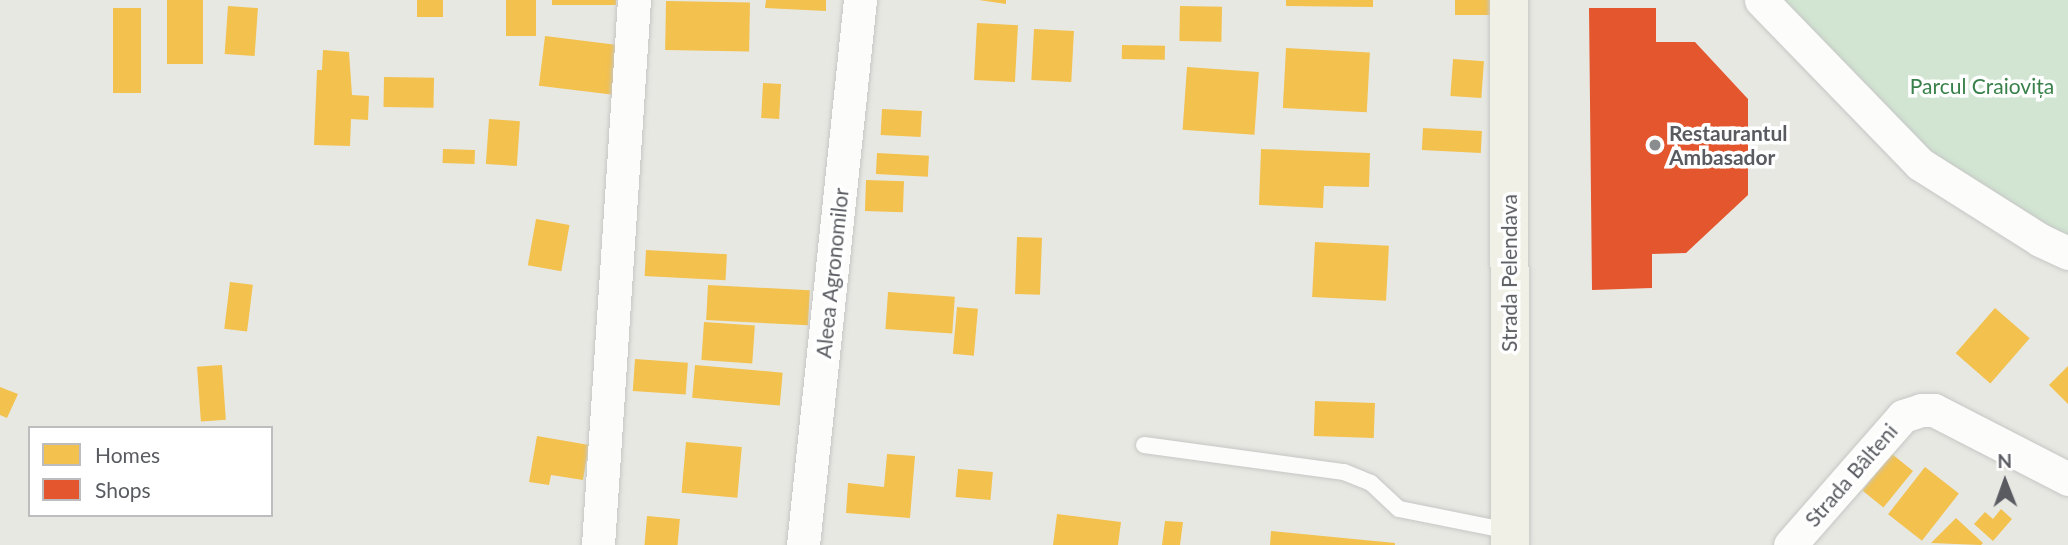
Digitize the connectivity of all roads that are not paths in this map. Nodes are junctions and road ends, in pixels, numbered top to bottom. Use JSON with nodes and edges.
{"nodes":[{"id":1,"x":634,"y":0,"type":"edge"},
{"id":2,"x":860,"y":0,"type":"edge"},
{"id":3,"x":1509,"y":0,"type":"edge"},
{"id":4,"x":1761,"y":0,"type":"edge"},
{"id":5,"x":2068,"y":253,"type":"edge"},
{"id":6,"x":1144,"y":445,"type":"dead end"},
{"id":7,"x":2068,"y":479,"type":"edge"},
{"id":8,"x":1510,"y":538,"type":"edge"},
{"id":9,"x":598,"y":545,"type":"edge"},
{"id":10,"x":803,"y":545,"type":"edge"},
{"id":11,"x":1790,"y":545,"type":"edge"}],
"edges":[{"from":1,"to":9,"type":"street"},
{"from":2,"to":10,"type":"street","name":"Aleea Agronomilor"},
{"from":3,"to":8,"type":"main road","name":"Strada Pelendava"},
{"from":4,"to":5,"type":"street"},
{"from":6,"to":8,"type":"lane"},
{"from":7,"to":11,"type":"street","name":"Strada Bâlteni"}]}
